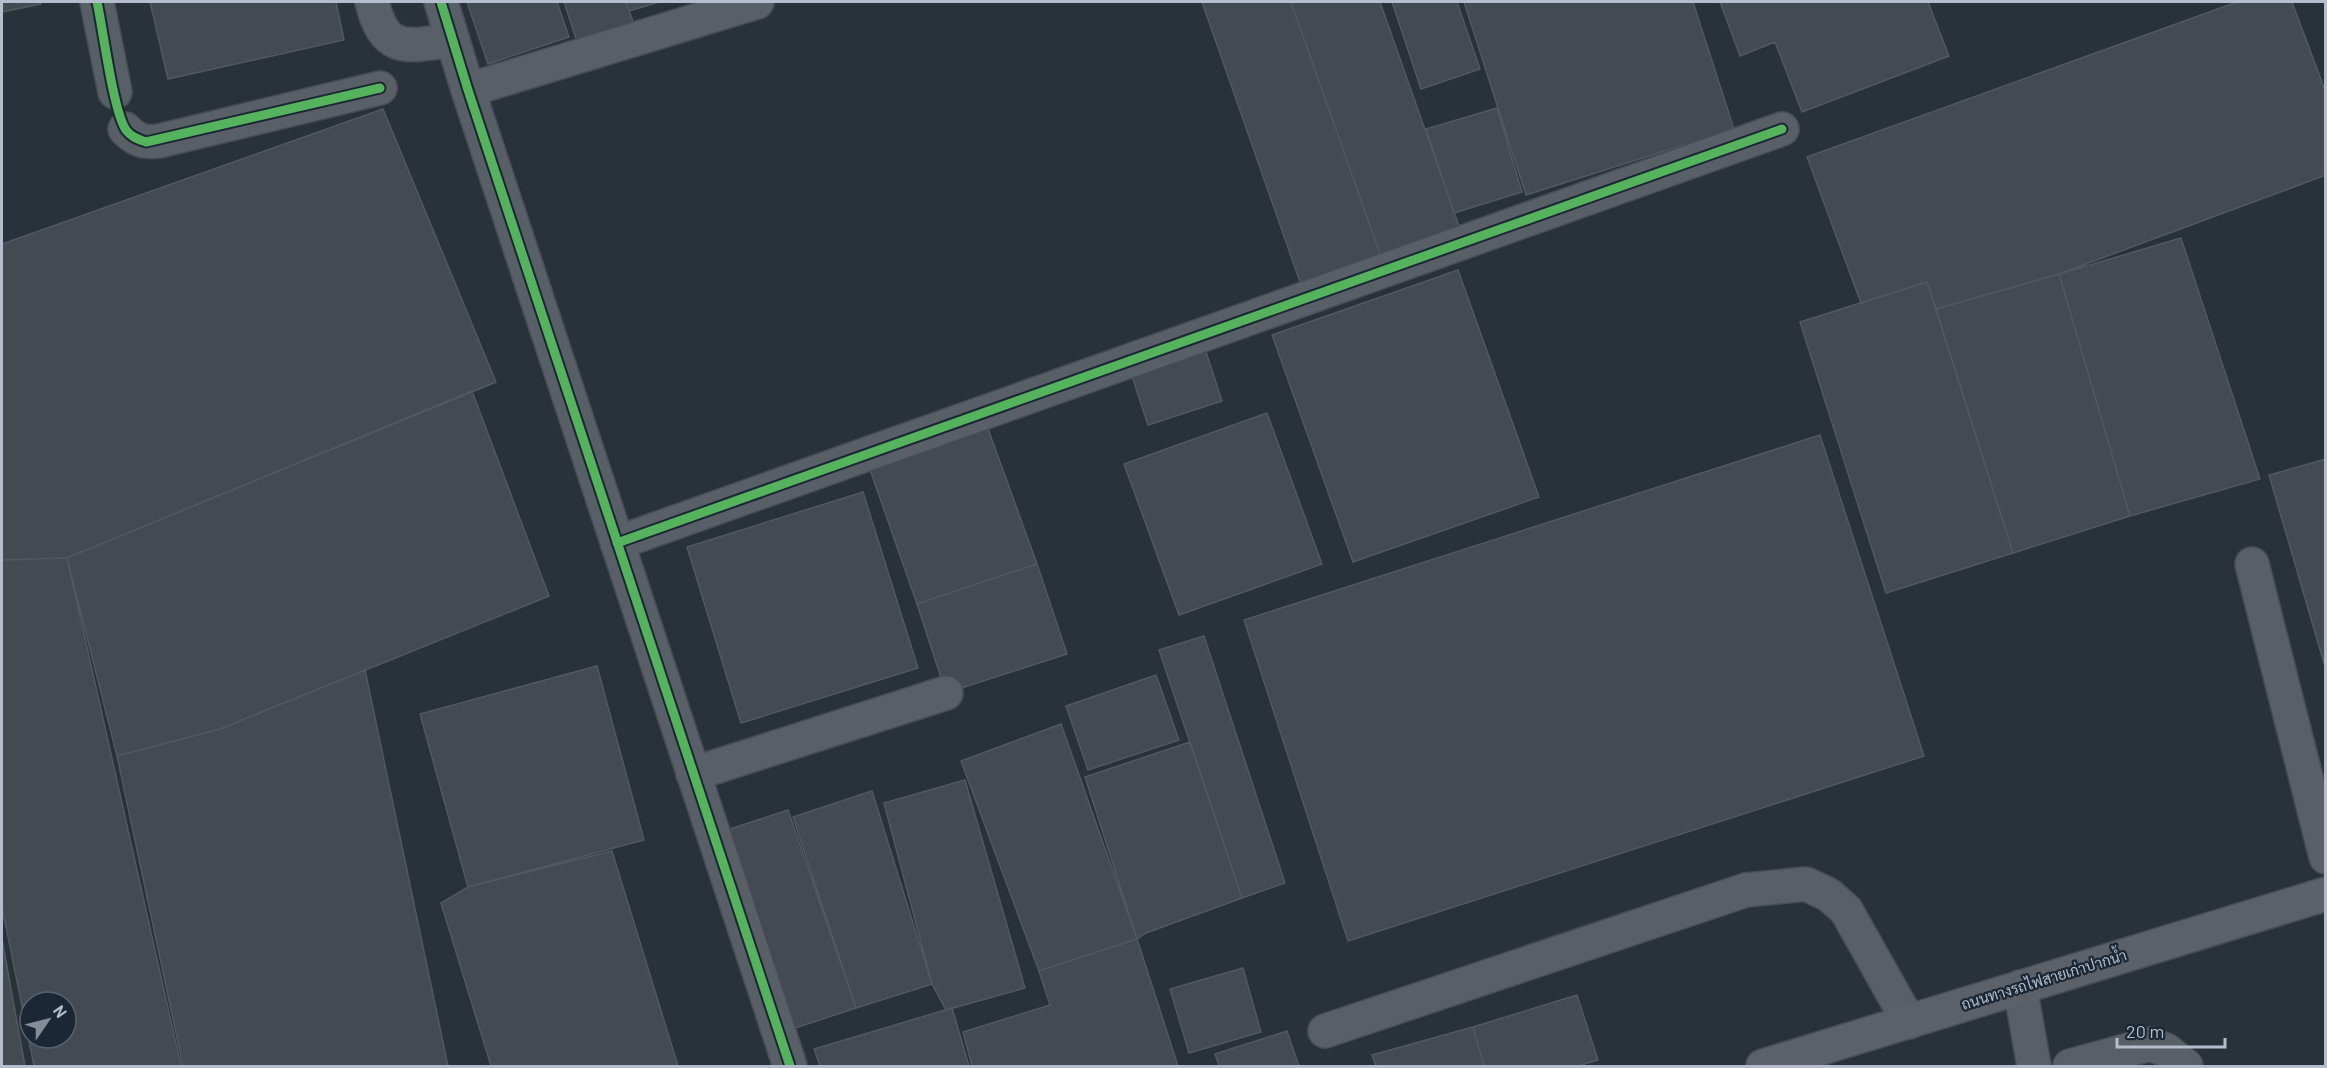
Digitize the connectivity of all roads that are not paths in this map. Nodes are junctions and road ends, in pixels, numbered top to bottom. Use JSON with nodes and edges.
{"nodes":[{"id":1,"x":98,"y":2,"type":"edge"},
{"id":2,"x":372,"y":2,"type":"edge"},
{"id":3,"x":441,"y":2,"type":"edge"},
{"id":4,"x":757,"y":2,"type":"edge"},
{"id":5,"x":453,"y":40,"type":"junction"},
{"id":6,"x":380,"y":88,"type":"dead end"},
{"id":7,"x":468,"y":90,"type":"junction"},
{"id":8,"x":115,"y":92,"type":"dead end"},
{"id":9,"x":125,"y":129,"type":"dead end"},
{"id":10,"x":1782,"y":129,"type":"dead end"},
{"id":11,"x":617,"y":543,"type":"junction"},
{"id":12,"x":2252,"y":564,"type":"dead end"},
{"id":13,"x":946,"y":693,"type":"dead end"},
{"id":14,"x":693,"y":774,"type":"junction"},
{"id":15,"x":2325,"y":857,"type":"edge"},
{"id":16,"x":2325,"y":894,"type":"edge"},
{"id":17,"x":2020,"y":987,"type":"junction"},
{"id":18,"x":1909,"y":1022,"type":"junction"},
{"id":19,"x":1325,"y":1030,"type":"dead end"},
{"id":20,"x":790,"y":1066,"type":"edge"},
{"id":21,"x":1763,"y":1066,"type":"edge"},
{"id":22,"x":2034,"y":1066,"type":"edge"},
{"id":23,"x":2070,"y":1066,"type":"edge"},
{"id":24,"x":2186,"y":1066,"type":"edge"}],
"edges":[{"from":1,"to":8,"type":"street"},
{"from":2,"to":5,"type":"street"},
{"from":3,"to":5,"type":"street"},
{"from":4,"to":7,"type":"street"},
{"from":5,"to":7,"type":"street"},
{"from":6,"to":9,"type":"street"},
{"from":7,"to":11,"type":"street"},
{"from":10,"to":11,"type":"street"},
{"from":11,"to":14,"type":"street"},
{"from":12,"to":15,"type":"street"},
{"from":13,"to":14,"type":"street"},
{"from":14,"to":20,"type":"street"},
{"from":16,"to":17,"type":"main road","name":"ถนนทางรถไฟสายเก่าปากน้ำ"},
{"from":17,"to":18,"type":"main road","name":"ถนนทางรถไฟสายเก่าปากน้ำ"},
{"from":17,"to":22,"type":"street"},
{"from":18,"to":19,"type":"street"},
{"from":18,"to":21,"type":"main road","name":"ถนนทางรถไฟสายเก่าปากน้ำ"},
{"from":23,"to":24,"type":"street"}]}
